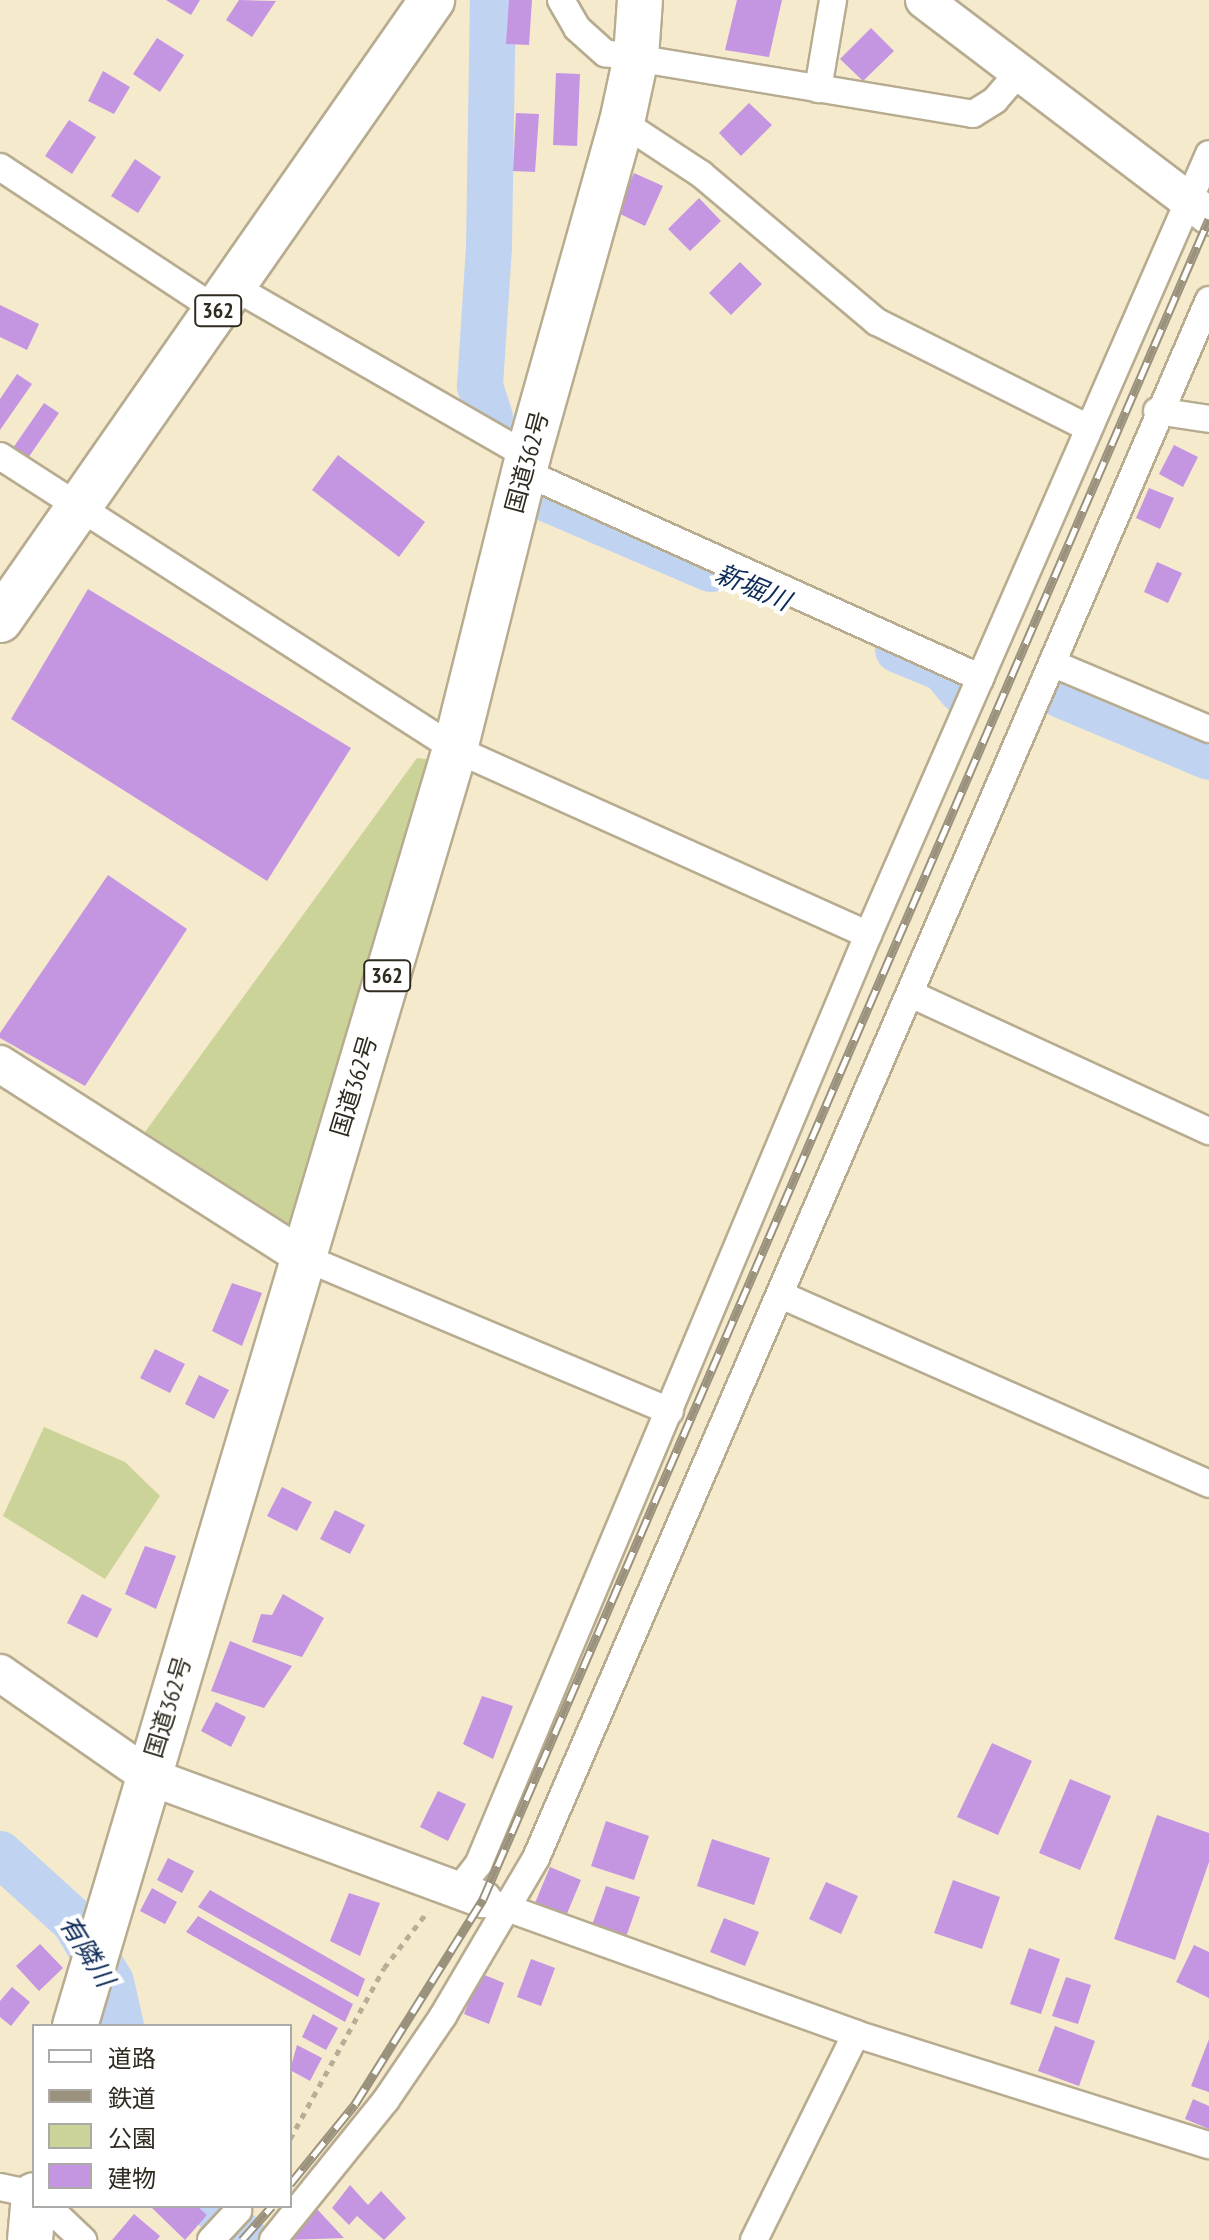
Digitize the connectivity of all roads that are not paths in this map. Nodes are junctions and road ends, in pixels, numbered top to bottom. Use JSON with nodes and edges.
{"nodes":[{"id":1,"x":432,"y":0,"type":"edge"},
{"id":2,"x":561,"y":0,"type":"edge"},
{"id":3,"x":640,"y":0,"type":"edge"},
{"id":4,"x":833,"y":0,"type":"edge"},
{"id":5,"x":924,"y":0,"type":"edge"},
{"id":6,"x":636,"y":57,"type":"junction"},
{"id":7,"x":1019,"y":72,"type":"junction"},
{"id":8,"x":818,"y":89,"type":"junction"},
{"id":9,"x":622,"y":122,"type":"junction"},
{"id":10,"x":1209,"y":154,"type":"edge"},
{"id":11,"x":0,"y":167,"type":"edge"},
{"id":12,"x":1199,"y":209,"type":"edge"},
{"id":13,"x":226,"y":299,"type":"junction"},
{"id":14,"x":1209,"y":300,"type":"edge"},
{"id":15,"x":1157,"y":411,"type":"junction"},
{"id":16,"x":1209,"y":419,"type":"edge"},
{"id":17,"x":1087,"y":427,"type":"junction"},
{"id":18,"x":0,"y":456,"type":"edge"},
{"id":19,"x":526,"y":464,"type":"junction"},
{"id":20,"x":80,"y":511,"type":"junction"},
{"id":21,"x":0,"y":620,"type":"edge"},
{"id":22,"x":1054,"y":664,"type":"junction"},
{"id":23,"x":981,"y":678,"type":"junction"},
{"id":24,"x":1209,"y":729,"type":"edge"},
{"id":25,"x":455,"y":749,"type":"junction"},
{"id":26,"x":868,"y":935,"type":"junction"},
{"id":27,"x":913,"y":995,"type":"junction"},
{"id":28,"x":0,"y":1064,"type":"edge"},
{"id":29,"x":1209,"y":1131,"type":"edge"},
{"id":30,"x":303,"y":1257,"type":"junction"},
{"id":31,"x":781,"y":1295,"type":"junction"},
{"id":32,"x":670,"y":1411,"type":"junction"},
{"id":33,"x":1209,"y":1484,"type":"edge"},
{"id":34,"x":0,"y":1673,"type":"edge"},
{"id":35,"x":148,"y":1776,"type":"junction"},
{"id":36,"x":474,"y":1896,"type":"junction"},
{"id":37,"x":76,"y":2024,"type":"edge"},
{"id":38,"x":856,"y":2034,"type":"junction"},
{"id":39,"x":1209,"y":2145,"type":"edge"},
{"id":40,"x":0,"y":2187,"type":"edge"},
{"id":41,"x":32,"y":2194,"type":"edge"},
{"id":42,"x":33,"y":2208,"type":"edge"},
{"id":43,"x":49,"y":2208,"type":"edge"},
{"id":44,"x":238,"y":2211,"type":"dead end"},
{"id":45,"x":214,"y":2236,"type":"edge"},
{"id":46,"x":30,"y":2240,"type":"edge"},
{"id":47,"x":83,"y":2240,"type":"edge"},
{"id":48,"x":273,"y":2240,"type":"edge"},
{"id":49,"x":754,"y":2240,"type":"edge"}],
"edges":[{"from":1,"to":13,"type":"highway","number":"362"},
{"from":2,"to":6,"type":"street"},
{"from":3,"to":6,"type":"highway","name":"国道362号","number":"362"},
{"from":4,"to":8,"type":"street"},
{"from":5,"to":7,"type":"street"},
{"from":6,"to":8,"type":"street"},
{"from":6,"to":9,"type":"highway","name":"国道362号","number":"362"},
{"from":7,"to":8,"type":"street"},
{"from":7,"to":12,"type":"street"},
{"from":9,"to":17,"type":"street"},
{"from":9,"to":19,"type":"highway","name":"国道362号","number":"362"},
{"from":10,"to":12,"type":"street"},
{"from":11,"to":13,"type":"street"},
{"from":12,"to":17,"type":"street"},
{"from":13,"to":19,"type":"street"},
{"from":13,"to":20,"type":"highway","number":"362"},
{"from":14,"to":15,"type":"street"},
{"from":15,"to":16,"type":"street"},
{"from":15,"to":22,"type":"street"},
{"from":17,"to":23,"type":"street"},
{"from":18,"to":20,"type":"street"},
{"from":19,"to":23,"type":"street"},
{"from":19,"to":25,"type":"highway","name":"国道362号","number":"362"},
{"from":20,"to":21,"type":"highway","number":"362"},
{"from":20,"to":25,"type":"street"},
{"from":22,"to":24,"type":"street"},
{"from":22,"to":27,"type":"street"},
{"from":23,"to":26,"type":"street"},
{"from":25,"to":26,"type":"street"},
{"from":25,"to":30,"type":"highway","name":"国道362号","number":"362"},
{"from":26,"to":32,"type":"street"},
{"from":27,"to":29,"type":"street"},
{"from":27,"to":31,"type":"street"},
{"from":28,"to":30,"type":"street"},
{"from":30,"to":32,"type":"street"},
{"from":30,"to":35,"type":"highway","name":"国道362号","number":"362"},
{"from":31,"to":33,"type":"street"},
{"from":31,"to":36,"type":"street"},
{"from":32,"to":36,"type":"street"},
{"from":34,"to":35,"type":"street"},
{"from":35,"to":36,"type":"street"},
{"from":35,"to":37,"type":"highway","name":"国道362号","number":"362"},
{"from":36,"to":38,"type":"street"},
{"from":36,"to":48,"type":"street"},
{"from":38,"to":39,"type":"street"},
{"from":38,"to":49,"type":"street"},
{"from":40,"to":41,"type":"street"},
{"from":42,"to":46,"type":"highway"},
{"from":43,"to":47,"type":"street"},
{"from":44,"to":45,"type":"street"}]}
